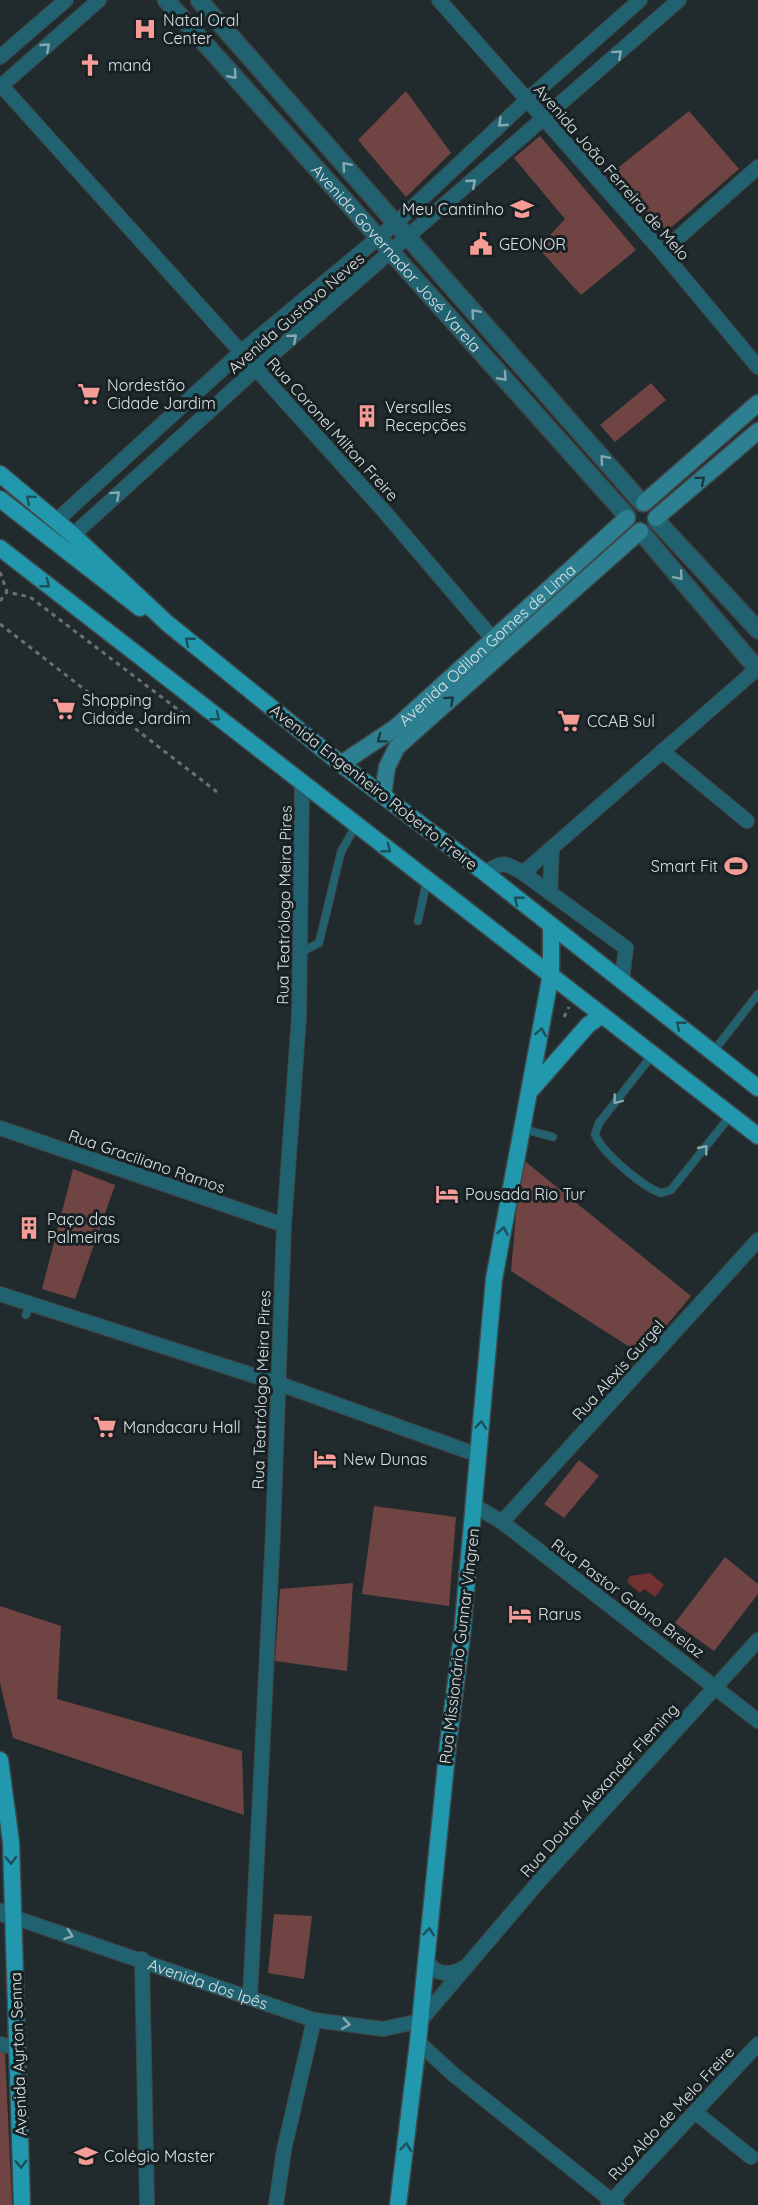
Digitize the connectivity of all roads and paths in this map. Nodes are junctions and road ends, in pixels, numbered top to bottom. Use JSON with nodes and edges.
{"nodes":[{"id":1,"x":66,"y":0,"type":"edge"},
{"id":2,"x":99,"y":0,"type":"edge"},
{"id":3,"x":166,"y":0,"type":"edge"},
{"id":4,"x":199,"y":0,"type":"edge"},
{"id":5,"x":439,"y":0,"type":"edge"},
{"id":6,"x":640,"y":0,"type":"edge"},
{"id":7,"x":679,"y":0,"type":"edge"},
{"id":8,"x":0,"y":57,"type":"edge"},
{"id":9,"x":1,"y":85,"type":"edge"},
{"id":10,"x":526,"y":100,"type":"junction"},
{"id":11,"x":544,"y":120,"type":"junction"},
{"id":12,"x":758,"y":167,"type":"edge"},
{"id":13,"x":396,"y":223,"type":"junction"},
{"id":14,"x":378,"y":237,"type":"junction"},
{"id":15,"x":409,"y":238,"type":"junction"},
{"id":16,"x":392,"y":252,"type":"junction"},
{"id":17,"x":662,"y":252,"type":"junction"},
{"id":18,"x":242,"y":351,"type":"junction"},
{"id":19,"x":758,"y":367,"type":"edge"},
{"id":20,"x":257,"y":368,"type":"junction"},
{"id":21,"x":758,"y":403,"type":"edge"},
{"id":22,"x":758,"y":431,"type":"edge"},
{"id":23,"x":147,"y":435,"type":"junction"},
{"id":24,"x":164,"y":452,"type":"junction"},
{"id":25,"x":0,"y":474,"type":"edge"},
{"id":26,"x":0,"y":499,"type":"edge"},
{"id":27,"x":643,"y":503,"type":"junction"},
{"id":28,"x":627,"y":517,"type":"junction"},
{"id":29,"x":656,"y":519,"type":"junction"},
{"id":30,"x":56,"y":520,"type":"junction"},
{"id":31,"x":641,"y":532,"type":"junction"},
{"id":32,"x":73,"y":535,"type":"junction"},
{"id":33,"x":0,"y":548,"type":"edge"},
{"id":34,"x":0,"y":572,"type":"edge"},
{"id":35,"x":7,"y":592,"type":"junction"},
{"id":36,"x":0,"y":601,"type":"edge"},
{"id":37,"x":167,"y":623,"type":"junction"},
{"id":38,"x":0,"y":624,"type":"edge"},
{"id":39,"x":758,"y":630,"type":"edge"},
{"id":40,"x":493,"y":639,"type":"junction"},
{"id":41,"x":758,"y":669,"type":"edge"},
{"id":42,"x":193,"y":721,"type":"dead end"},
{"id":43,"x":662,"y":752,"type":"junction"},
{"id":44,"x":341,"y":764,"type":"junction"},
{"id":45,"x":302,"y":783,"type":"junction"},
{"id":46,"x":217,"y":792,"type":"dead end"},
{"id":47,"x":383,"y":795,"type":"junction"},
{"id":48,"x":747,"y":820,"type":"dead end"},
{"id":49,"x":356,"y":825,"type":"junction"},
{"id":50,"x":552,"y":848,"type":"junction"},
{"id":51,"x":485,"y":873,"type":"junction"},
{"id":52,"x":523,"y":873,"type":"junction"},
{"id":53,"x":427,"y":880,"type":"junction"},
{"id":54,"x":550,"y":893,"type":"junction"},
{"id":55,"x":418,"y":921,"type":"dead end"},
{"id":56,"x":551,"y":926,"type":"junction"},
{"id":57,"x":299,"y":954,"type":"junction"},
{"id":58,"x":551,"y":975,"type":"junction"},
{"id":59,"x":622,"y":980,"type":"junction"},
{"id":60,"x":758,"y":994,"type":"edge"},
{"id":61,"x":546,"y":1004,"type":"junction"},
{"id":62,"x":602,"y":1015,"type":"junction"},
{"id":63,"x":584,"y":1030,"type":"junction"},
{"id":64,"x":713,"y":1052,"type":"junction"},
{"id":65,"x":653,"y":1054,"type":"junction"},
{"id":66,"x":758,"y":1088,"type":"edge"},
{"id":67,"x":531,"y":1090,"type":"junction"},
{"id":68,"x":731,"y":1115,"type":"junction"},
{"id":69,"x":0,"y":1128,"type":"edge"},
{"id":70,"x":521,"y":1128,"type":"junction"},
{"id":71,"x":758,"y":1136,"type":"edge"},
{"id":72,"x":553,"y":1137,"type":"dead end"},
{"id":73,"x":284,"y":1225,"type":"junction"},
{"id":74,"x":758,"y":1240,"type":"edge"},
{"id":75,"x":0,"y":1294,"type":"edge"},
{"id":76,"x":277,"y":1383,"type":"junction"},
{"id":77,"x":478,"y":1455,"type":"junction"},
{"id":78,"x":475,"y":1506,"type":"junction"},
{"id":79,"x":502,"y":1522,"type":"junction"},
{"id":80,"x":758,"y":1640,"type":"edge"},
{"id":81,"x":716,"y":1686,"type":"junction"},
{"id":82,"x":758,"y":1720,"type":"edge"},
{"id":83,"x":0,"y":1760,"type":"edge"},
{"id":84,"x":7,"y":1914,"type":"edge"},
{"id":85,"x":142,"y":1959,"type":"junction"},
{"id":86,"x":427,"y":1961,"type":"junction"},
{"id":87,"x":467,"y":1965,"type":"junction"},
{"id":88,"x":249,"y":1998,"type":"junction"},
{"id":89,"x":314,"y":2020,"type":"junction"},
{"id":90,"x":420,"y":2021,"type":"junction"},
{"id":91,"x":418,"y":2042,"type":"junction"},
{"id":92,"x":0,"y":2044,"type":"edge"},
{"id":93,"x":758,"y":2044,"type":"edge"},
{"id":94,"x":17,"y":2048,"type":"junction"},
{"id":95,"x":694,"y":2112,"type":"junction"},
{"id":96,"x":751,"y":2157,"type":"dead end"},
{"id":97,"x":612,"y":2204,"type":"edge"},
{"id":98,"x":22,"y":2205,"type":"edge"},
{"id":99,"x":147,"y":2205,"type":"edge"},
{"id":100,"x":276,"y":2205,"type":"edge"},
{"id":101,"x":398,"y":2205,"type":"edge"}],
"edges":[{"from":1,"to":8,"type":"street"},
{"from":9,"to":2,"type":"street","one_way":true},
{"from":3,"to":14,"type":"street","name":"Avenida Governador José Varela","one_way":true},
{"from":13,"to":4,"type":"street","name":"Avenida Governador José Varela","one_way":true},
{"from":5,"to":10,"type":"street","name":"Avenida João Ferreira de Melo"},
{"from":6,"to":10,"type":"street","name":"Avenida Gustavo Neves"},
{"from":11,"to":7,"type":"street","name":"Avenida Gustavo Neves","one_way":true},
{"from":9,"to":18,"type":"street","name":"Rua Coronel Milton Freire"},
{"from":10,"to":11,"type":"street","name":"Avenida João Ferreira de Melo"},
{"from":10,"to":13,"type":"street","name":"Avenida Gustavo Neves","one_way":true},
{"from":15,"to":11,"type":"street","name":"Avenida Gustavo Neves","one_way":true},
{"from":11,"to":17,"type":"street","name":"Avenida João Ferreira de Melo"},
{"from":12,"to":17,"type":"street"},
{"from":13,"to":14,"type":"street","name":"Avenida Gustavo Neves"},
{"from":13,"to":15,"type":"street","name":"Avenida Governador José Varela"},
{"from":14,"to":16,"type":"street","name":"Avenida Governador José Varela"},
{"from":14,"to":18,"type":"street","name":"Avenida Gustavo Neves"},
{"from":15,"to":16,"type":"street","name":"Avenida Gustavo Neves"},
{"from":27,"to":15,"type":"street","name":"Avenida Governador José Varela","one_way":true},
{"from":20,"to":16,"type":"street","name":"Avenida Gustavo Neves","one_way":true},
{"from":16,"to":28,"type":"street","name":"Avenida Governador José Varela","one_way":true},
{"from":17,"to":19,"type":"street","name":"Avenida João Ferreira de Melo"},
{"from":18,"to":20,"type":"street","name":"Rua Coronel Milton Freire"},
{"from":18,"to":23,"type":"street","name":"Avenida Gustavo Neves"},
{"from":20,"to":24,"type":"street","name":"Avenida Gustavo Neves"},
{"from":20,"to":40,"type":"street","name":"Rua Coronel Milton Freire"},
{"from":21,"to":27,"type":"main road"},
{"from":29,"to":22,"type":"main road","one_way":true},
{"from":23,"to":24,"type":"street"},
{"from":23,"to":30,"type":"street","name":"Avenida Gustavo Neves"},
{"from":32,"to":24,"type":"street","name":"Avenida Gustavo Neves","one_way":true},
{"from":30,"to":25,"type":"main road","name":"Avenida Engenheiro Roberto Freire","one_way":true},
{"from":26,"to":37,"type":"main road"},
{"from":27,"to":28,"type":"main road"},
{"from":27,"to":29,"type":"main road"},
{"from":28,"to":31,"type":"main road"},
{"from":28,"to":40,"type":"main road","name":"Avenida Odilon Gomes de Lima"},
{"from":29,"to":31,"type":"main road"},
{"from":29,"to":39,"type":"street"},
{"from":30,"to":32,"type":"main road","name":"Avenida Engenheiro Roberto Freire"},
{"from":31,"to":41,"type":"street","one_way":true},
{"from":47,"to":31,"type":"main road","name":"Avenida Odilon Gomes de Lima","one_way":true},
{"from":32,"to":37,"type":"main road","name":"Avenida Engenheiro Roberto Freire"},
{"from":33,"to":45,"type":"main road","one_way":true},
{"from":34,"to":35,"type":"path"},
{"from":35,"to":36,"type":"path"},
{"from":35,"to":42,"type":"path"},
{"from":44,"to":37,"type":"main road","name":"Avenida Engenheiro Roberto Freire","one_way":true},
{"from":38,"to":46,"type":"path"},
{"from":40,"to":44,"type":"main road","name":"Avenida Odilon Gomes de Lima","one_way":true},
{"from":41,"to":43,"type":"street"},
{"from":43,"to":48,"type":"street"},
{"from":43,"to":50,"type":"street"},
{"from":44,"to":47,"type":"main road","name":"Avenida Engenheiro Roberto Freire"},
{"from":45,"to":49,"type":"main road"},
{"from":45,"to":57,"type":"street","name":"Rua Teatrólogo Meira Pires"},
{"from":47,"to":51,"type":"main road","name":"Avenida Engenheiro Roberto Freire"},
{"from":49,"to":53,"type":"main road","one_way":true},
{"from":49,"to":57,"type":"lane"},
{"from":50,"to":52,"type":"street"},
{"from":50,"to":54,"type":"street"},
{"from":51,"to":52,"type":"street"},
{"from":56,"to":51,"type":"main road","name":"Avenida Engenheiro Roberto Freire","one_way":true},
{"from":52,"to":54,"type":"street"},
{"from":53,"to":55,"type":"lane"},
{"from":53,"to":58,"type":"main road"},
{"from":54,"to":59,"type":"street"},
{"from":56,"to":58,"type":"main road","name":"Rua Missionário Gunnar Vingren"},
{"from":56,"to":59,"type":"main road","name":"Avenida Engenheiro Roberto Freire"},
{"from":57,"to":73,"type":"street","name":"Rua Teatrólogo Meira Pires"},
{"from":58,"to":61,"type":"main road","name":"Rua Missionário Gunnar Vingren"},
{"from":58,"to":62,"type":"main road"},
{"from":64,"to":59,"type":"main road","name":"Avenida Engenheiro Roberto Freire","one_way":true},
{"from":60,"to":64,"type":"lane"},
{"from":61,"to":63,"type":"path"},
{"from":67,"to":61,"type":"main road","name":"Rua Missionário Gunnar Vingren","one_way":true},
{"from":62,"to":63,"type":"main road","name":"Rua Missionário Gunnar Vingren"},
{"from":62,"to":65,"type":"main road"},
{"from":63,"to":67,"type":"main road","name":"Rua Missionário Gunnar Vingren"},
{"from":64,"to":66,"type":"main road","name":"Avenida Engenheiro Roberto Freire"},
{"from":65,"to":68,"type":"main road"},
{"from":65,"to":68,"type":"lane","one_way":true},
{"from":67,"to":70,"type":"main road","name":"Rua Missionário Gunnar Vingren"},
{"from":68,"to":71,"type":"main road"},
{"from":69,"to":73,"type":"street","name":"Rua Graciliano Ramos"},
{"from":70,"to":72,"type":"lane"},
{"from":77,"to":70,"type":"main road","name":"Rua Missionário Gunnar Vingren","one_way":true},
{"from":73,"to":76,"type":"street","name":"Rua Teatrólogo Meira Pires"},
{"from":74,"to":79,"type":"street","name":"Rua Alexis Gurgel"},
{"from":75,"to":76,"type":"street"},
{"from":76,"to":77,"type":"street"},
{"from":76,"to":88,"type":"street","name":"Rua Teatrólogo Meira Pires"},
{"from":77,"to":78,"type":"main road","name":"Rua Missionário Gunnar Vingren"},
{"from":78,"to":79,"type":"street","name":"Rua Pastor Gabno Brelaz"},
{"from":86,"to":78,"type":"main road","name":"Rua Missionário Gunnar Vingren","one_way":true},
{"from":79,"to":81,"type":"street","name":"Rua Pastor Gabno Brelaz"},
{"from":80,"to":81,"type":"street","name":"Rua Doutor Alexander Fleming"},
{"from":81,"to":82,"type":"street","name":"Rua Pastor Gabno Brelaz"},
{"from":81,"to":87,"type":"street","name":"Rua Doutor Alexander Fleming"},
{"from":83,"to":84,"type":"main road","name":"Avenida Ayrton Senna","one_way":true},
{"from":84,"to":85,"type":"street","name":"Avenida dos Ipês","one_way":true},
{"from":84,"to":94,"type":"main road","name":"Avenida Ayrton Senna"},
{"from":85,"to":88,"type":"street","name":"Avenida dos Ipês"},
{"from":85,"to":99,"type":"street"},
{"from":86,"to":87,"type":"street"},
{"from":86,"to":90,"type":"main road","name":"Rua Missionário Gunnar Vingren"},
{"from":87,"to":90,"type":"street","name":"Rua Doutor Alexander Fleming"},
{"from":88,"to":89,"type":"street","name":"Avenida dos Ipês"},
{"from":89,"to":90,"type":"street","name":"Avenida dos Ipês","one_way":true},
{"from":89,"to":100,"type":"street"},
{"from":90,"to":91,"type":"main road","name":"Rua Missionário Gunnar Vingren"},
{"from":91,"to":97,"type":"street"},
{"from":101,"to":91,"type":"main road","name":"Rua Missionário Gunnar Vingren","one_way":true},
{"from":92,"to":94,"type":"street"},
{"from":93,"to":95,"type":"street","name":"Rua Aldo de Melo Freire"},
{"from":94,"to":98,"type":"main road","name":"Avenida Ayrton Senna","one_way":true},
{"from":95,"to":96,"type":"street"},
{"from":95,"to":97,"type":"street","name":"Rua Aldo de Melo Freire"}]}
